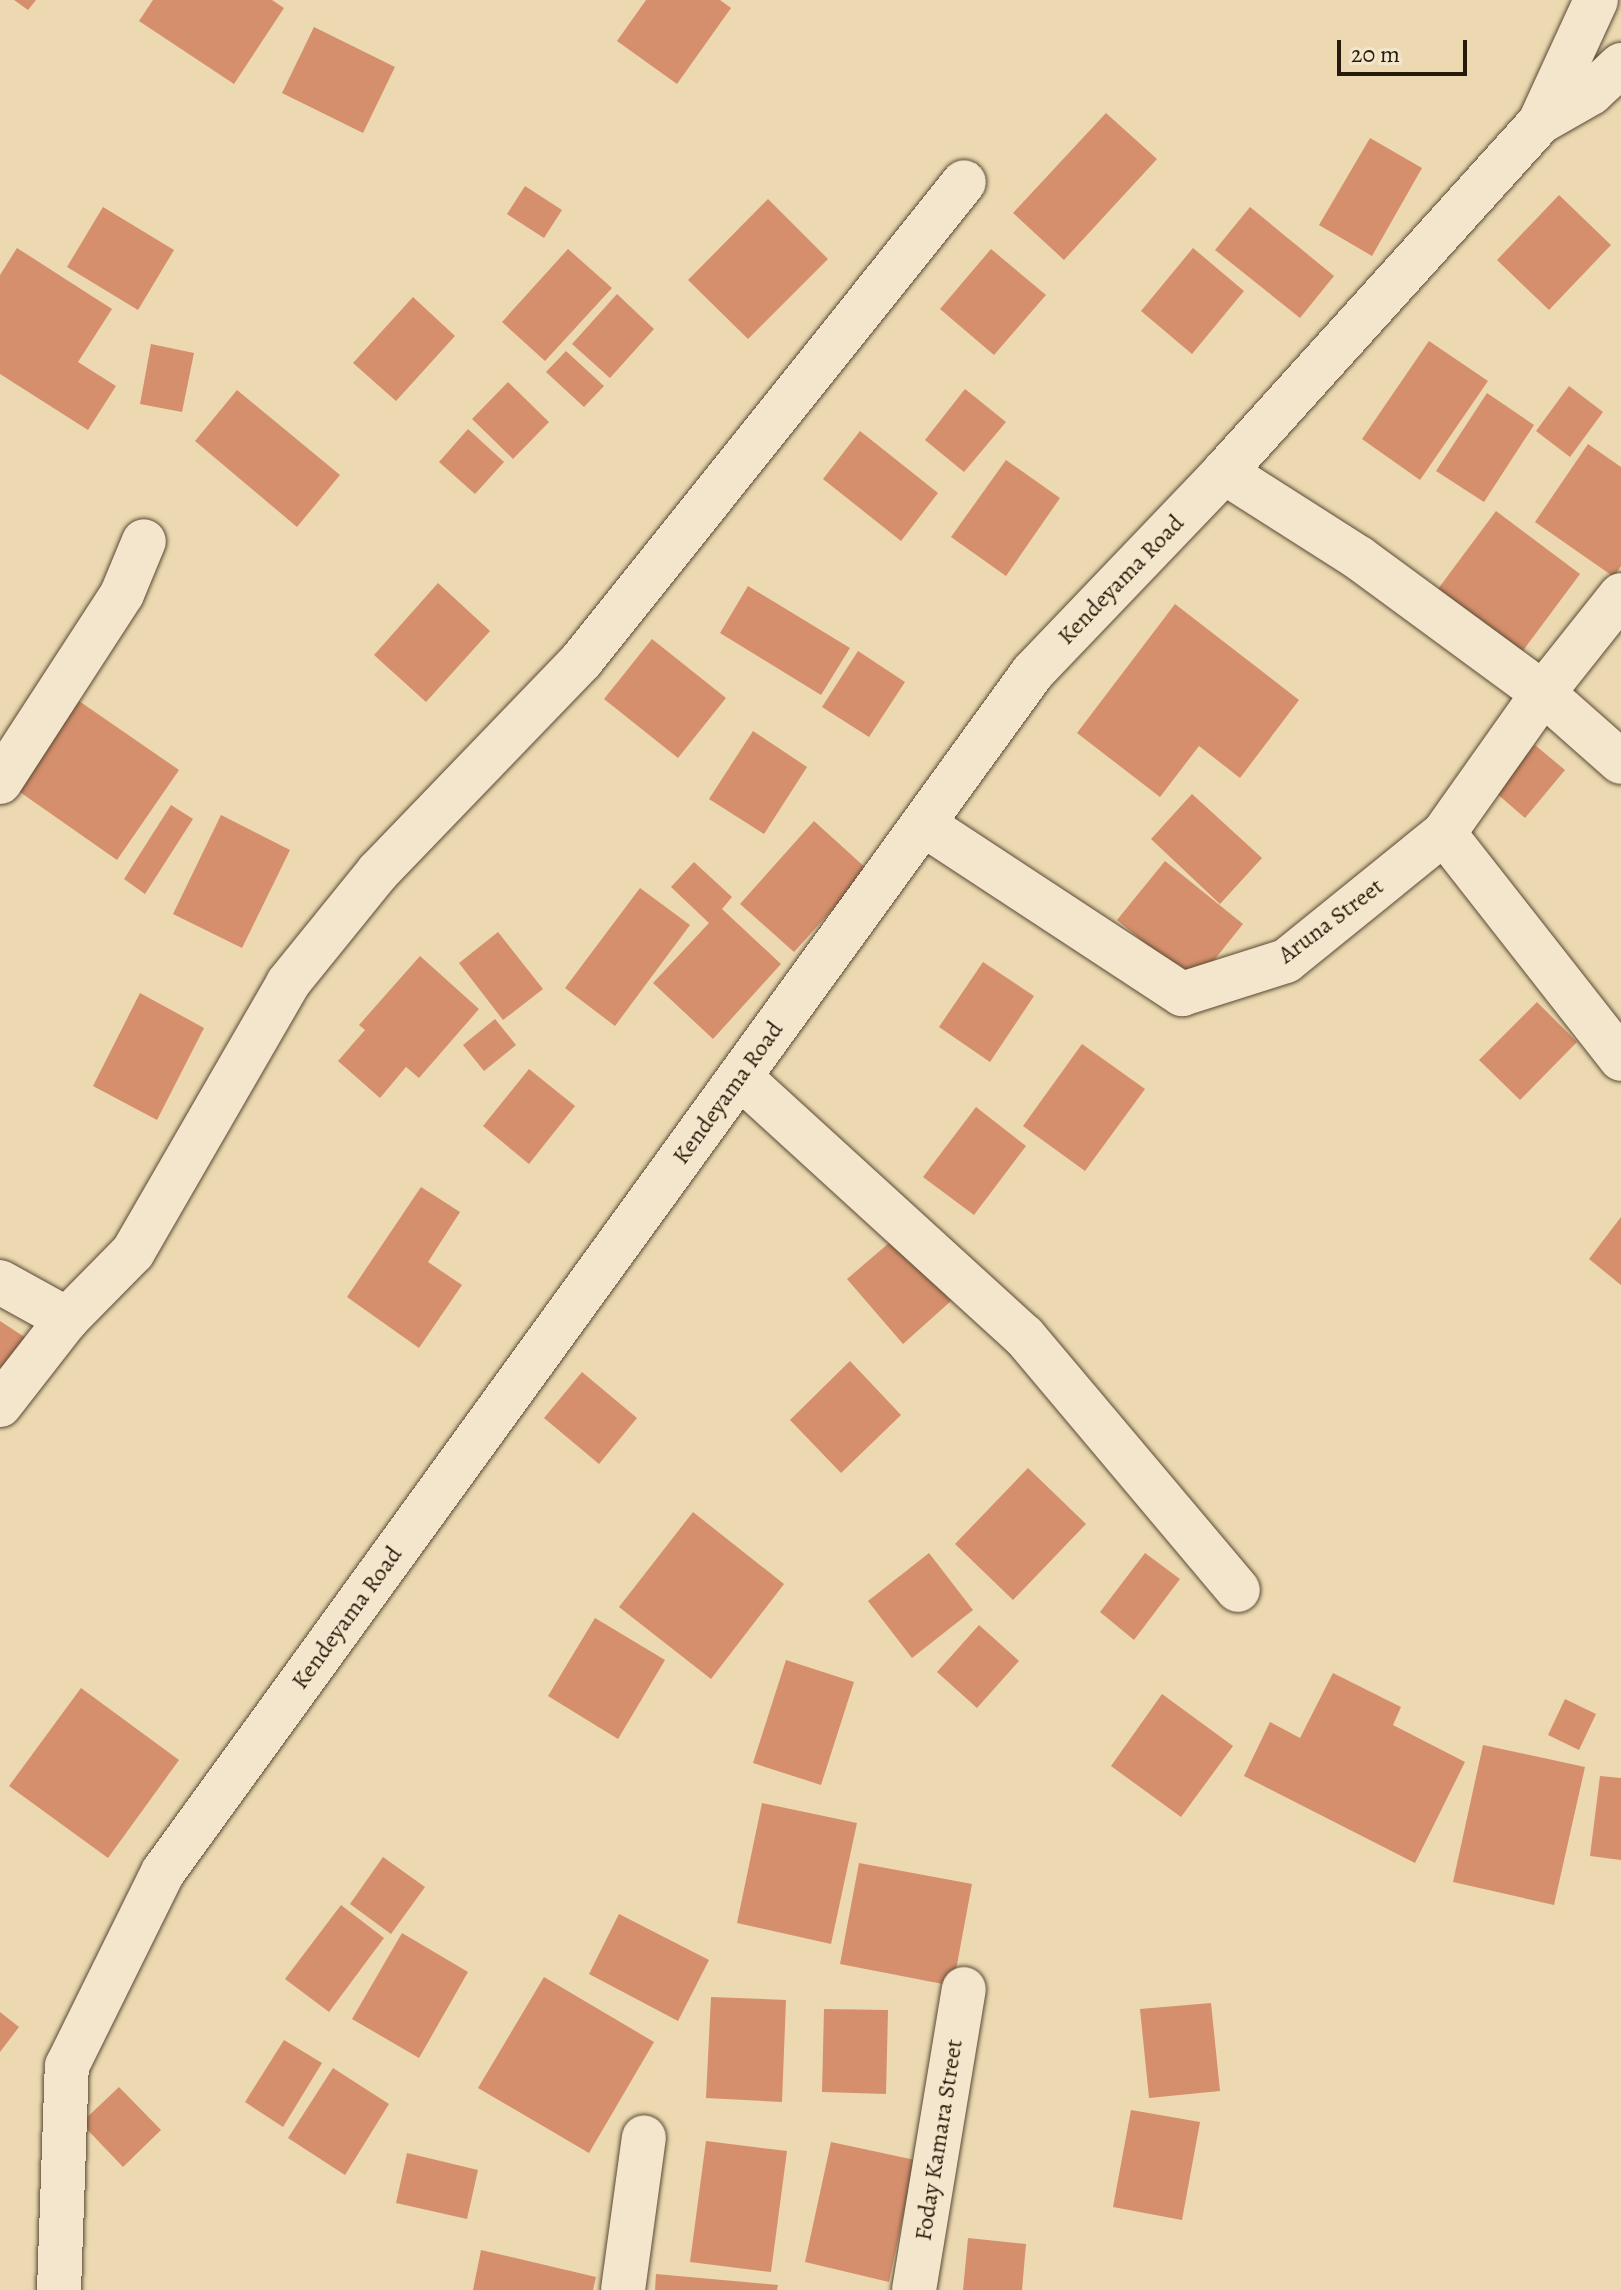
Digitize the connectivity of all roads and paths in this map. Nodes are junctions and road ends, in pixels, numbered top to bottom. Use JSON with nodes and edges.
{"nodes":[{"id":1,"x":1596,"y":0,"type":"edge"},
{"id":2,"x":1621,"y":65,"type":"edge"},
{"id":3,"x":1540,"y":122,"type":"junction"},
{"id":4,"x":964,"y":182,"type":"dead end"},
{"id":5,"x":1224,"y":472,"type":"junction"},
{"id":6,"x":144,"y":541,"type":"dead end"},
{"id":7,"x":1621,"y":595,"type":"edge"},
{"id":8,"x":1543,"y":693,"type":"junction"},
{"id":9,"x":1621,"y":762,"type":"edge"},
{"id":10,"x":0,"y":782,"type":"edge"},
{"id":11,"x":923,"y":824,"type":"junction"},
{"id":12,"x":1444,"y":833,"type":"junction"},
{"id":13,"x":1621,"y":1059,"type":"edge"},
{"id":14,"x":740,"y":1077,"type":"junction"},
{"id":15,"x":0,"y":1282,"type":"edge"},
{"id":16,"x":67,"y":1319,"type":"junction"},
{"id":17,"x":0,"y":1405,"type":"edge"},
{"id":18,"x":1238,"y":1590,"type":"dead end"},
{"id":19,"x":964,"y":1989,"type":"dead end"},
{"id":20,"x":644,"y":2137,"type":"dead end"},
{"id":21,"x":59,"y":2290,"type":"edge"},
{"id":22,"x":623,"y":2290,"type":"edge"},
{"id":23,"x":914,"y":2290,"type":"edge"}],
"edges":[{"from":1,"to":3,"type":"street","name":"Kendeyama Road"},
{"from":2,"to":3,"type":"street"},
{"from":3,"to":5,"type":"street","name":"Kendeyama Road"},
{"from":4,"to":16,"type":"street"},
{"from":5,"to":8,"type":"street"},
{"from":5,"to":11,"type":"street","name":"Kendeyama Road"},
{"from":6,"to":10,"type":"street"},
{"from":7,"to":8,"type":"street"},
{"from":8,"to":9,"type":"street"},
{"from":8,"to":12,"type":"street"},
{"from":11,"to":12,"type":"street","name":"Aruna Street"},
{"from":11,"to":14,"type":"street","name":"Kendeyama Road"},
{"from":12,"to":13,"type":"street"},
{"from":14,"to":18,"type":"street"},
{"from":14,"to":21,"type":"street","name":"Kendeyama Road"},
{"from":15,"to":16,"type":"street"},
{"from":16,"to":17,"type":"street"},
{"from":19,"to":23,"type":"street","name":"Foday Kamara Street"},
{"from":20,"to":22,"type":"street"}]}
